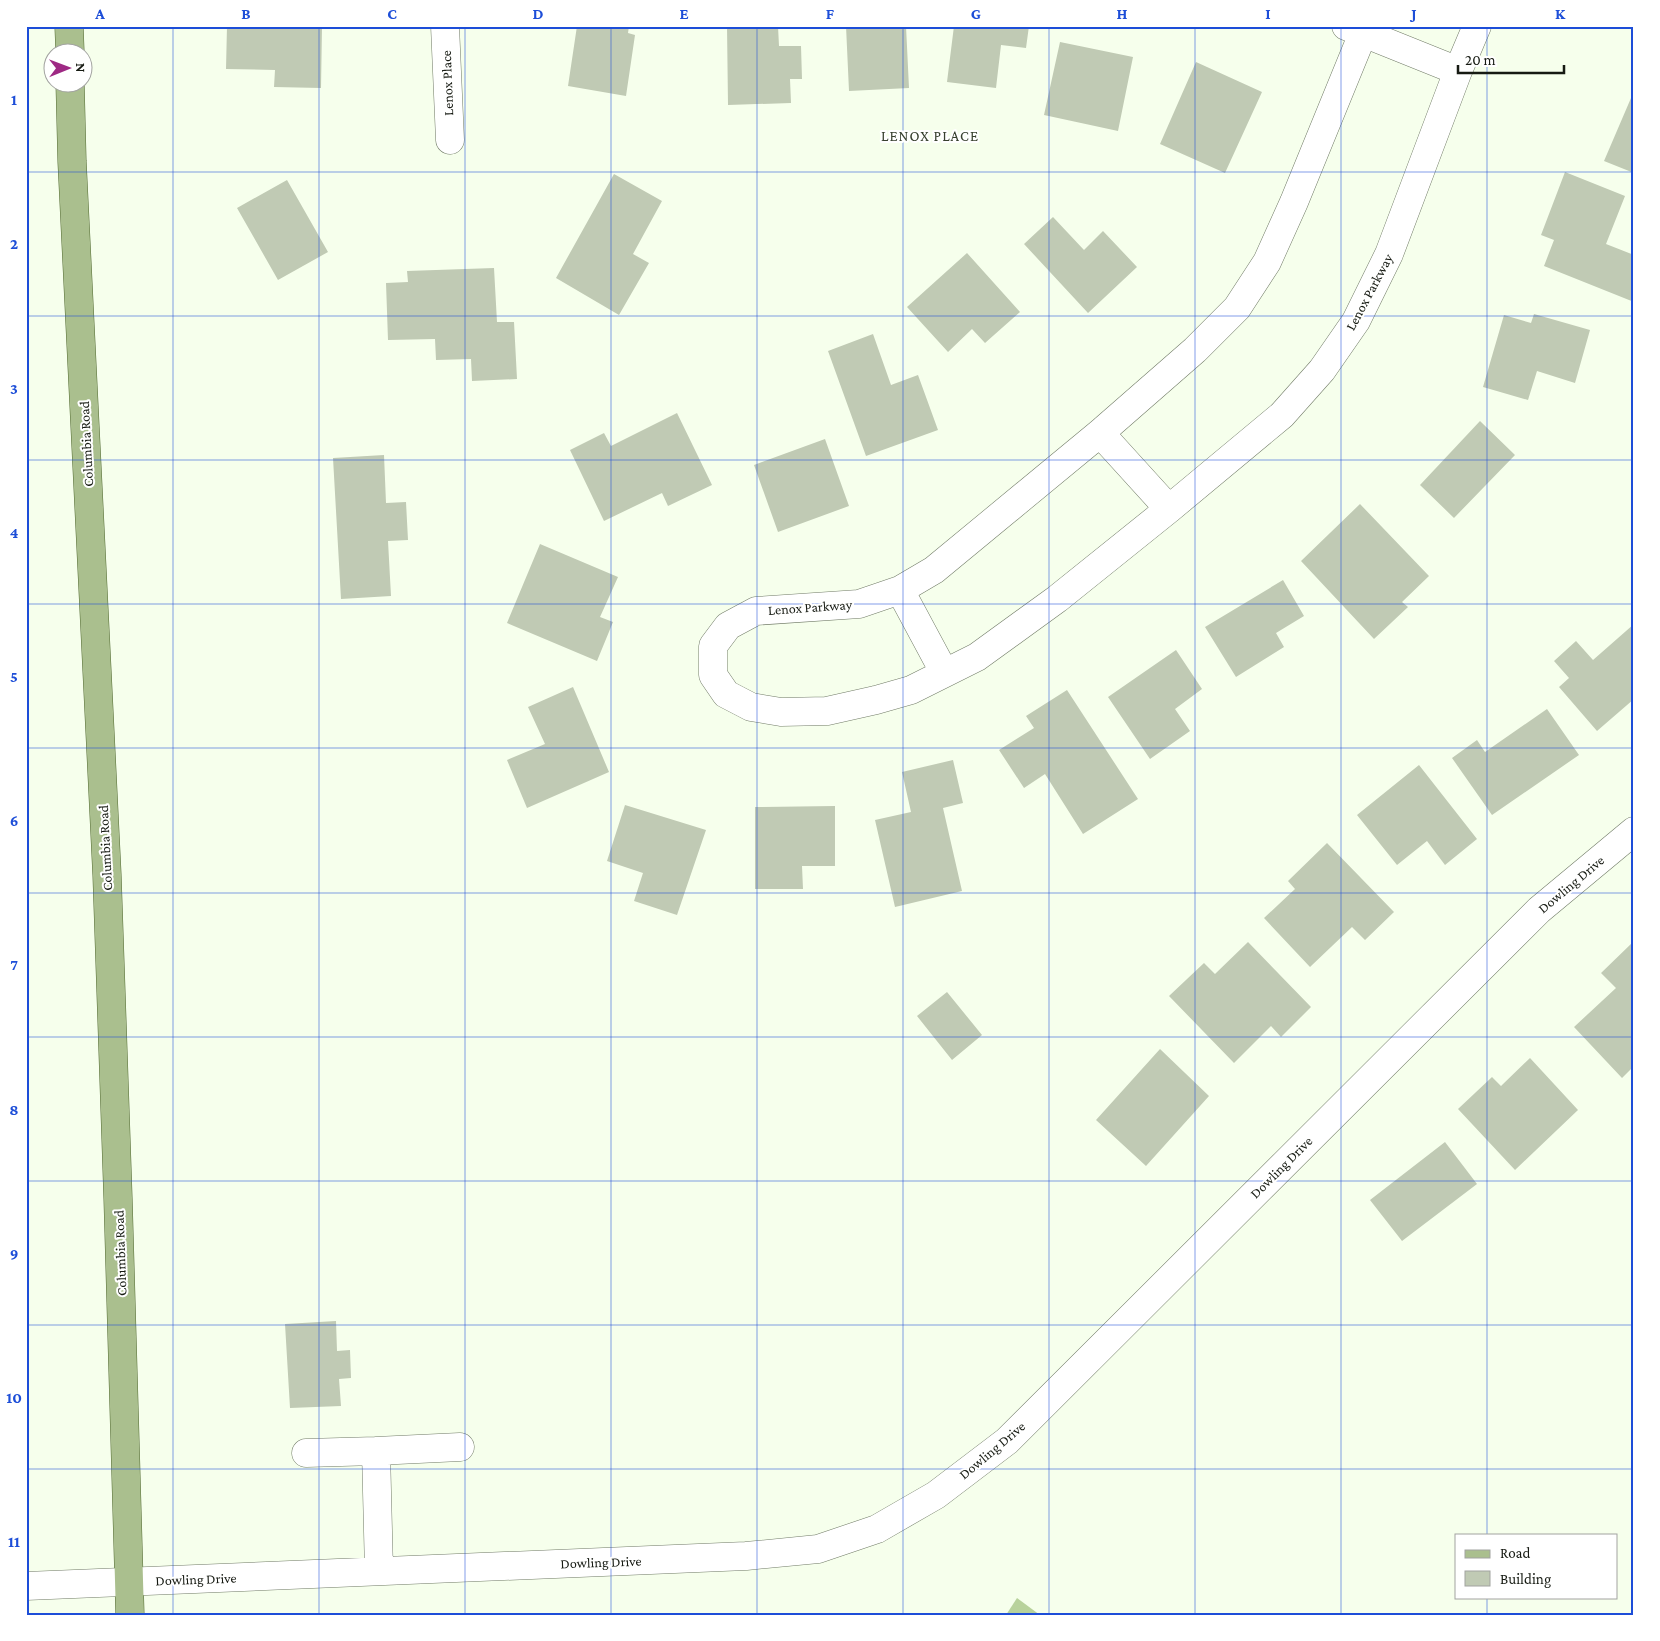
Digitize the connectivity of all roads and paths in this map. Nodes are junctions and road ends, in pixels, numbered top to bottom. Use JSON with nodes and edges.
{"nodes":[{"id":1,"x":69,"y":26,"type":"edge"},
{"id":2,"x":445,"y":26,"type":"edge"},
{"id":3,"x":1477,"y":26,"type":"edge"},
{"id":4,"x":1358,"y":29,"type":"edge"},
{"id":5,"x":70,"y":42,"type":"edge"},
{"id":6,"x":1458,"y":71,"type":"junction"},
{"id":7,"x":70,"y":92,"type":"edge"},
{"id":8,"x":450,"y":140,"type":"dead end"},
{"id":9,"x":1100,"y":432,"type":"junction"},
{"id":10,"x":1169,"y":509,"type":"junction"},
{"id":11,"x":900,"y":590,"type":"junction"},
{"id":12,"x":944,"y":672,"type":"junction"},
{"id":13,"x":1634,"y":832,"type":"edge"},
{"id":14,"x":460,"y":1446,"type":"dead end"},
{"id":15,"x":376,"y":1450,"type":"junction"},
{"id":16,"x":306,"y":1453,"type":"dead end"},
{"id":17,"x":380,"y":1571,"type":"junction"},
{"id":18,"x":129,"y":1582,"type":"junction"},
{"id":19,"x":26,"y":1586,"type":"edge"},
{"id":20,"x":130,"y":1615,"type":"edge"}],
"edges":[{"from":1,"to":5,"type":"main road"},
{"from":2,"to":8,"type":"street","name":"Lenox Place"},
{"from":3,"to":6,"type":"street","name":"Lenox Parkway"},
{"from":4,"to":6,"type":"street","name":"Lenox Parkway"},
{"from":4,"to":9,"type":"street","name":"Lenox Parkway"},
{"from":6,"to":10,"type":"street","name":"Lenox Parkway"},
{"from":7,"to":18,"type":"main road","name":"Columbia Road"},
{"from":9,"to":10,"type":"street"},
{"from":9,"to":11,"type":"street","name":"Lenox Parkway"},
{"from":10,"to":12,"type":"street","name":"Lenox Parkway"},
{"from":11,"to":12,"type":"street"},
{"from":11,"to":12,"type":"street","name":"Lenox Parkway"},
{"from":13,"to":17,"type":"street","name":"Dowling Drive"},
{"from":14,"to":15,"type":"street"},
{"from":15,"to":16,"type":"street"},
{"from":15,"to":17,"type":"street"},
{"from":17,"to":18,"type":"street","name":"Dowling Drive"},
{"from":18,"to":19,"type":"street","name":"Dowling Drive"},
{"from":18,"to":20,"type":"main road","name":"Columbia Road"}]}
